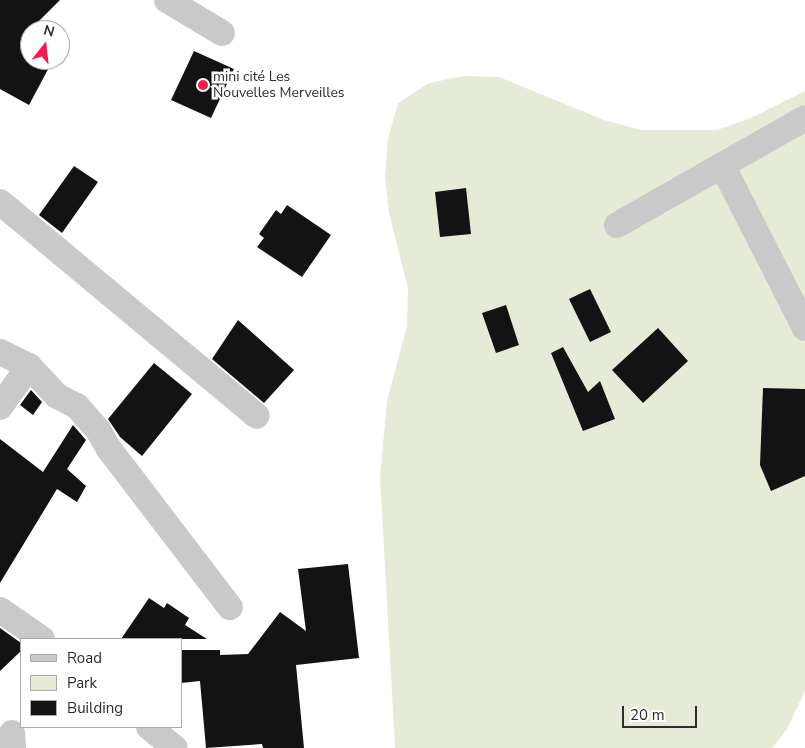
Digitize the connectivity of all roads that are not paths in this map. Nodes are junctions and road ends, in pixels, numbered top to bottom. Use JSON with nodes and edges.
{"nodes":[{"id":1,"x":168,"y":0,"type":"edge"},
{"id":2,"x":222,"y":33,"type":"dead end"},
{"id":3,"x":805,"y":118,"type":"edge"},
{"id":4,"x":722,"y":165,"type":"junction"},
{"id":5,"x":0,"y":202,"type":"edge"},
{"id":6,"x":617,"y":225,"type":"dead end"},
{"id":7,"x":805,"y":328,"type":"edge"},
{"id":8,"x":0,"y":352,"type":"edge"},
{"id":9,"x":29,"y":366,"type":"junction"},
{"id":10,"x":0,"y":407,"type":"edge"},
{"id":11,"x":257,"y":416,"type":"dead end"},
{"id":12,"x":230,"y":607,"type":"dead end"},
{"id":13,"x":0,"y":610,"type":"edge"},
{"id":14,"x":41,"y":638,"type":"edge"},
{"id":15,"x":150,"y":728,"type":"edge"},
{"id":16,"x":175,"y":748,"type":"edge"}],
"edges":[{"from":1,"to":2,"type":"street"},
{"from":3,"to":4,"type":"street"},
{"from":4,"to":6,"type":"street"},
{"from":4,"to":7,"type":"street"},
{"from":5,"to":11,"type":"street"},
{"from":8,"to":9,"type":"street"},
{"from":9,"to":10,"type":"street"},
{"from":9,"to":12,"type":"street"},
{"from":13,"to":14,"type":"street"},
{"from":15,"to":16,"type":"street"}]}
